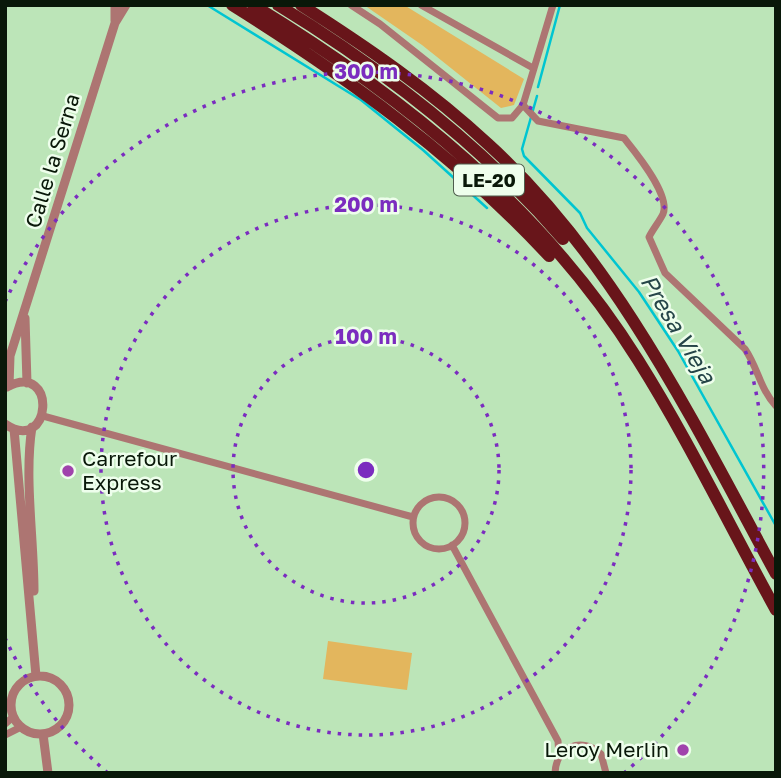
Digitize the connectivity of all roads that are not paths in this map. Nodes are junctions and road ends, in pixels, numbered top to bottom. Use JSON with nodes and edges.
{"nodes":[{"id":1,"x":115,"y":5,"type":"edge"},
{"id":2,"x":126,"y":5,"type":"edge"},
{"id":3,"x":232,"y":5,"type":"edge"},
{"id":4,"x":253,"y":5,"type":"edge"},
{"id":5,"x":278,"y":5,"type":"edge"},
{"id":6,"x":301,"y":5,"type":"edge"},
{"id":7,"x":351,"y":5,"type":"edge"},
{"id":8,"x":421,"y":5,"type":"edge"},
{"id":9,"x":553,"y":5,"type":"edge"},
{"id":10,"x":115,"y":23,"type":"junction"},
{"id":11,"x":533,"y":68,"type":"junction"},
{"id":12,"x":523,"y":105,"type":"junction"},
{"id":13,"x":25,"y":310,"type":"junction"},
{"id":14,"x":651,"y":353,"type":"junction"},
{"id":15,"x":27,"y":383,"type":"junction"},
{"id":16,"x":7,"y":387,"type":"edge"},
{"id":17,"x":776,"y":406,"type":"edge"},
{"id":18,"x":668,"y":411,"type":"junction"},
{"id":19,"x":43,"y":415,"type":"junction"},
{"id":20,"x":5,"y":424,"type":"edge"},
{"id":21,"x":32,"y":427,"type":"junction"},
{"id":22,"x":15,"y":429,"type":"junction"},
{"id":23,"x":413,"y":517,"type":"junction"},
{"id":24,"x":452,"y":545,"type":"junction"},
{"id":25,"x":776,"y":574,"type":"edge"},
{"id":26,"x":776,"y":610,"type":"edge"},
{"id":27,"x":33,"y":624,"type":"junction"},
{"id":28,"x":36,"y":676,"type":"junction"},
{"id":29,"x":13,"y":717,"type":"junction"},
{"id":30,"x":5,"y":724,"type":"edge"},
{"id":31,"x":20,"y":727,"type":"junction"},
{"id":32,"x":43,"y":734,"type":"junction"},
{"id":33,"x":5,"y":735,"type":"edge"},
{"id":34,"x":558,"y":741,"type":"junction"},
{"id":35,"x":571,"y":746,"type":"junction"},
{"id":36,"x":559,"y":756,"type":"junction"},
{"id":37,"x":48,"y":773,"type":"edge"},
{"id":38,"x":555,"y":773,"type":"edge"},
{"id":39,"x":606,"y":773,"type":"edge"}],
"edges":[{"from":1,"to":10,"type":"street","name":"Calle la Serna"},
{"from":2,"to":10,"type":"street","name":"Calle la Serna"},
{"from":3,"to":18,"type":"highway"},
{"from":4,"to":18,"type":"highway","number":"LE-20"},
{"from":5,"to":14,"type":"highway","number":"LE-20"},
{"from":6,"to":14,"type":"highway"},
{"from":7,"to":12,"type":"street"},
{"from":8,"to":11,"type":"street"},
{"from":9,"to":11,"type":"street"},
{"from":10,"to":13,"type":"street","name":"Calle la Serna"},
{"from":11,"to":12,"type":"street"},
{"from":12,"to":17,"type":"street"},
{"from":13,"to":15,"type":"street","name":"Calle la Serna"},
{"from":13,"to":16,"type":"street","name":"Calle la Serna"},
{"from":14,"to":25,"type":"highway","number":"LE-20"},
{"from":15,"to":16,"type":"street","name":"Calle la Serna"},
{"from":15,"to":19,"type":"street","name":"Calle la Serna"},
{"from":18,"to":26,"type":"highway","number":"LE-20"},
{"from":19,"to":21,"type":"street"},
{"from":19,"to":23,"type":"street"},
{"from":20,"to":22,"type":"street"},
{"from":21,"to":22,"type":"street"},
{"from":21,"to":27,"type":"street"},
{"from":22,"to":27,"type":"street"},
{"from":23,"to":24,"type":"street"},
{"from":23,"to":24,"type":"street"},
{"from":24,"to":34,"type":"street"},
{"from":27,"to":28,"type":"street"},
{"from":28,"to":29,"type":"street"},
{"from":28,"to":32,"type":"street"},
{"from":29,"to":30,"type":"street"},
{"from":29,"to":31,"type":"street"},
{"from":31,"to":32,"type":"street"},
{"from":31,"to":33,"type":"street"},
{"from":32,"to":37,"type":"street"},
{"from":34,"to":35,"type":"street"},
{"from":34,"to":36,"type":"street"},
{"from":35,"to":36,"type":"street"},
{"from":35,"to":39,"type":"street"},
{"from":36,"to":38,"type":"street"}]}
